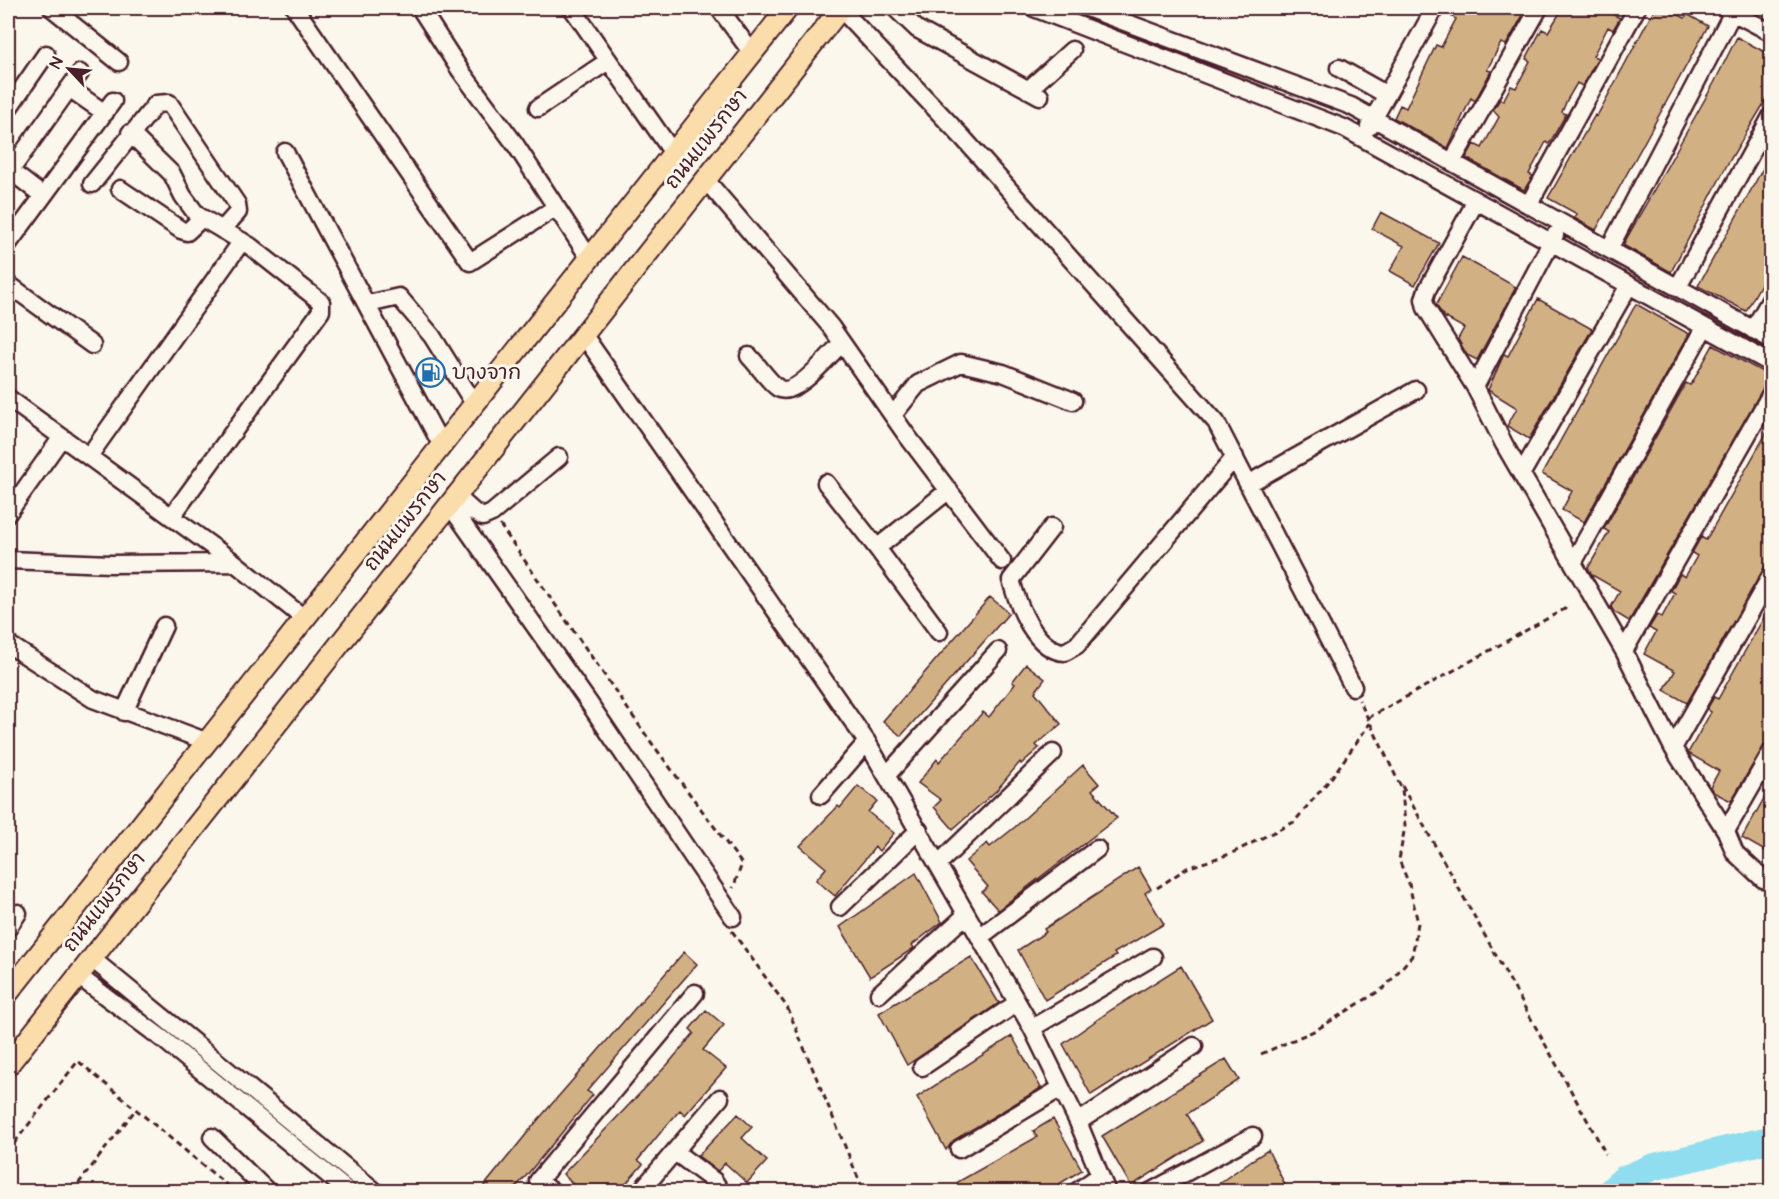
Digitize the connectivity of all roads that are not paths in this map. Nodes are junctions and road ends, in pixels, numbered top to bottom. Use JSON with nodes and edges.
{"nodes":[{"id":1,"x":52,"y":8,"type":"edge"},
{"id":2,"x":295,"y":8,"type":"edge"},
{"id":3,"x":572,"y":8,"type":"edge"},
{"id":4,"x":718,"y":8,"type":"edge"},
{"id":5,"x":788,"y":8,"type":"edge"},
{"id":6,"x":841,"y":8,"type":"edge"},
{"id":7,"x":895,"y":8,"type":"edge"},
{"id":8,"x":1034,"y":8,"type":"edge"},
{"id":9,"x":1087,"y":8,"type":"edge"},
{"id":10,"x":1435,"y":8,"type":"edge"},
{"id":11,"x":1539,"y":8,"type":"edge"},
{"id":12,"x":1637,"y":8,"type":"edge"},
{"id":13,"x":1729,"y":10,"type":"edge"},
{"id":14,"x":422,"y":11,"type":"dead end"},
{"id":15,"x":1772,"y":33,"type":"edge"},
{"id":16,"x":1072,"y":50,"type":"dead end"},
{"id":17,"x":752,"y":53,"type":"junction"},
{"id":18,"x":46,"y":54,"type":"dead end"},
{"id":19,"x":1214,"y":55,"type":"junction"},
{"id":20,"x":608,"y":61,"type":"junction"},
{"id":21,"x":119,"y":62,"type":"dead end"},
{"id":22,"x":1339,"y":68,"type":"dead end"},
{"id":23,"x":80,"y":73,"type":"dead end"},
{"id":24,"x":1206,"y":75,"type":"junction"},
{"id":25,"x":69,"y":88,"type":"junction"},
{"id":26,"x":1387,"y":95,"type":"junction"},
{"id":27,"x":538,"y":108,"type":"dead end"},
{"id":28,"x":8,"y":109,"type":"edge"},
{"id":29,"x":1772,"y":115,"type":"edge"},
{"id":30,"x":1374,"y":119,"type":"junction"},
{"id":31,"x":130,"y":133,"type":"junction"},
{"id":32,"x":1363,"y":139,"type":"junction"},
{"id":33,"x":285,"y":152,"type":"dead end"},
{"id":34,"x":673,"y":153,"type":"junction"},
{"id":35,"x":1452,"y":162,"type":"junction"},
{"id":36,"x":8,"y":172,"type":"edge"},
{"id":37,"x":705,"y":179,"type":"junction"},
{"id":38,"x":92,"y":184,"type":"dead end"},
{"id":39,"x":120,"y":189,"type":"dead end"},
{"id":40,"x":43,"y":196,"type":"junction"},
{"id":41,"x":1476,"y":201,"type":"junction"},
{"id":42,"x":1529,"y":204,"type":"junction"},
{"id":43,"x":555,"y":208,"type":"junction"},
{"id":44,"x":202,"y":218,"type":"junction"},
{"id":45,"x":1562,"y":223,"type":"junction"},
{"id":46,"x":222,"y":230,"type":"junction"},
{"id":47,"x":242,"y":241,"type":"junction"},
{"id":48,"x":1551,"y":243,"type":"junction"},
{"id":49,"x":8,"y":244,"type":"edge"},
{"id":50,"x":1609,"y":249,"type":"junction"},
{"id":51,"x":590,"y":259,"type":"junction"},
{"id":52,"x":8,"y":284,"type":"edge"},
{"id":53,"x":1628,"y":287,"type":"junction"},
{"id":54,"x":1678,"y":287,"type":"junction"},
{"id":55,"x":1772,"y":297,"type":"edge"},
{"id":56,"x":368,"y":304,"type":"junction"},
{"id":57,"x":1704,"y":328,"type":"junction"},
{"id":58,"x":1753,"y":330,"type":"junction"},
{"id":59,"x":583,"y":334,"type":"junction"},
{"id":60,"x":1772,"y":340,"type":"edge"},
{"id":61,"x":841,"y":344,"type":"junction"},
{"id":62,"x":92,"y":345,"type":"dead end"},
{"id":63,"x":750,"y":356,"type":"dead end"},
{"id":64,"x":1772,"y":364,"type":"edge"},
{"id":65,"x":1475,"y":387,"type":"junction"},
{"id":66,"x":1416,"y":390,"type":"dead end"},
{"id":67,"x":1772,"y":392,"type":"edge"},
{"id":68,"x":8,"y":399,"type":"edge"},
{"id":69,"x":1073,"y":401,"type":"dead end"},
{"id":70,"x":475,"y":405,"type":"junction"},
{"id":71,"x":893,"y":415,"type":"junction"},
{"id":72,"x":62,"y":438,"type":"junction"},
{"id":73,"x":442,"y":446,"type":"junction"},
{"id":74,"x":89,"y":456,"type":"junction"},
{"id":75,"x":559,"y":457,"type":"dead end"},
{"id":76,"x":1235,"y":457,"type":"junction"},
{"id":77,"x":1522,"y":473,"type":"junction"},
{"id":78,"x":826,"y":483,"type":"dead end"},
{"id":79,"x":1248,"y":484,"type":"junction"},
{"id":80,"x":949,"y":490,"type":"junction"},
{"id":81,"x":452,"y":500,"type":"junction"},
{"id":82,"x":8,"y":513,"type":"edge"},
{"id":83,"x":172,"y":516,"type":"junction"},
{"id":84,"x":1052,"y":527,"type":"dead end"},
{"id":85,"x":877,"y":548,"type":"junction"},
{"id":86,"x":8,"y":560,"type":"edge"},
{"id":87,"x":1002,"y":561,"type":"dead end"},
{"id":88,"x":235,"y":563,"type":"junction"},
{"id":89,"x":1573,"y":563,"type":"junction"},
{"id":90,"x":1772,"y":574,"type":"edge"},
{"id":91,"x":305,"y":619,"type":"junction"},
{"id":92,"x":164,"y":626,"type":"dead end"},
{"id":93,"x":939,"y":632,"type":"dead end"},
{"id":94,"x":8,"y":644,"type":"edge"},
{"id":95,"x":998,"y":651,"type":"dead end"},
{"id":96,"x":1624,"y":651,"type":"junction"},
{"id":97,"x":1353,"y":687,"type":"road end"},
{"id":98,"x":124,"y":712,"type":"junction"},
{"id":99,"x":208,"y":742,"type":"junction"},
{"id":100,"x":867,"y":742,"type":"junction"},
{"id":101,"x":1673,"y":748,"type":"junction"},
{"id":102,"x":1772,"y":751,"type":"edge"},
{"id":103,"x":1053,"y":753,"type":"dead end"},
{"id":104,"x":887,"y":775,"type":"junction"},
{"id":105,"x":821,"y":795,"type":"dead end"},
{"id":106,"x":919,"y":830,"type":"junction"},
{"id":107,"x":1726,"y":831,"type":"junction"},
{"id":108,"x":1097,"y":849,"type":"dead end"},
{"id":109,"x":938,"y":864,"type":"junction"},
{"id":110,"x":1772,"y":882,"type":"edge"},
{"id":111,"x":840,"y":907,"type":"dead end"},
{"id":112,"x":18,"y":913,"type":"dead end"},
{"id":113,"x":966,"y":915,"type":"junction"},
{"id":114,"x":733,"y":917,"type":"dead end"},
{"id":115,"x":8,"y":928,"type":"edge"},
{"id":116,"x":981,"y":936,"type":"junction"},
{"id":117,"x":1153,"y":957,"type":"dead end"},
{"id":118,"x":91,"y":958,"type":"junction"},
{"id":119,"x":77,"y":975,"type":"junction"},
{"id":120,"x":8,"y":993,"type":"edge"},
{"id":121,"x":695,"y":993,"type":"dead end"},
{"id":122,"x":879,"y":994,"type":"dead end"},
{"id":123,"x":1017,"y":1003,"type":"junction"},
{"id":124,"x":1032,"y":1028,"type":"junction"},
{"id":125,"x":1194,"y":1046,"type":"dead end"},
{"id":126,"x":8,"y":1065,"type":"edge"},
{"id":127,"x":922,"y":1067,"type":"dead end"},
{"id":128,"x":1061,"y":1088,"type":"junction"},
{"id":129,"x":720,"y":1098,"type":"dead end"},
{"id":130,"x":1078,"y":1122,"type":"junction"},
{"id":131,"x":1253,"y":1136,"type":"dead end"},
{"id":132,"x":212,"y":1137,"type":"dead end"},
{"id":133,"x":959,"y":1149,"type":"dead end"},
{"id":134,"x":675,"y":1152,"type":"junction"},
{"id":135,"x":1103,"y":1184,"type":"edge"},
{"id":136,"x":532,"y":1186,"type":"edge"},
{"id":137,"x":268,"y":1191,"type":"edge"},
{"id":138,"x":349,"y":1191,"type":"edge"},
{"id":139,"x":376,"y":1191,"type":"edge"},
{"id":140,"x":553,"y":1191,"type":"edge"},
{"id":141,"x":640,"y":1191,"type":"edge"},
{"id":142,"x":721,"y":1191,"type":"edge"},
{"id":143,"x":1076,"y":1191,"type":"edge"},
{"id":144,"x":1150,"y":1191,"type":"edge"}],
"edges":[{"from":1,"to":21,"type":"street"},
{"from":2,"to":43,"type":"street"},
{"from":3,"to":20,"type":"street"},
{"from":4,"to":17,"type":"street"},
{"from":5,"to":17,"type":"main road","name":"ถนนแพรกษา"},
{"from":6,"to":37,"type":"main road","name":"ถนนแพรกษา"},
{"from":6,"to":76,"type":"street"},
{"from":7,"to":16,"type":"street"},
{"from":8,"to":24,"type":"street"},
{"from":9,"to":19,"type":"street"},
{"from":10,"to":26,"type":"street"},
{"from":11,"to":35,"type":"street"},
{"from":12,"to":42,"type":"street"},
{"from":13,"to":15,"type":"street"},
{"from":13,"to":50,"type":"street"},
{"from":14,"to":43,"type":"street"},
{"from":17,"to":34,"type":"main road","name":"ถนนแพรกษา"},
{"from":18,"to":28,"type":"street"},
{"from":19,"to":24,"type":"street"},
{"from":19,"to":30,"type":"street"},
{"from":20,"to":27,"type":"street"},
{"from":20,"to":34,"type":"street"},
{"from":22,"to":26,"type":"street"},
{"from":23,"to":25,"type":"street"},
{"from":24,"to":32,"type":"street"},
{"from":25,"to":36,"type":"street"},
{"from":25,"to":40,"type":"street"},
{"from":26,"to":30,"type":"street"},
{"from":29,"to":54,"type":"street"},
{"from":30,"to":32,"type":"street"},
{"from":30,"to":35,"type":"street"},
{"from":31,"to":38,"type":"street"},
{"from":31,"to":44,"type":"street"},
{"from":31,"to":46,"type":"street"},
{"from":32,"to":41,"type":"street"},
{"from":33,"to":56,"type":"street"},
{"from":34,"to":51,"type":"main road","name":"ถนนแพรกษา"},
{"from":35,"to":42,"type":"street"},
{"from":36,"to":40,"type":"street"},
{"from":37,"to":59,"type":"main road","name":"ถนนแพรกษา"},
{"from":37,"to":61,"type":"street"},
{"from":39,"to":44,"type":"street"},
{"from":40,"to":49,"type":"street"},
{"from":41,"to":48,"type":"street"},
{"from":41,"to":65,"type":"street"},
{"from":42,"to":45,"type":"street"},
{"from":43,"to":51,"type":"street"},
{"from":44,"to":46,"type":"street"},
{"from":45,"to":48,"type":"street"},
{"from":45,"to":50,"type":"street"},
{"from":46,"to":47,"type":"street"},
{"from":47,"to":74,"type":"street"},
{"from":47,"to":83,"type":"street"},
{"from":48,"to":53,"type":"street"},
{"from":48,"to":65,"type":"street"},
{"from":50,"to":54,"type":"street"},
{"from":51,"to":70,"type":"main road","name":"ถนนแพรกษา"},
{"from":52,"to":62,"type":"street"},
{"from":53,"to":57,"type":"street"},
{"from":53,"to":77,"type":"street"},
{"from":54,"to":58,"type":"street"},
{"from":55,"to":58,"type":"street"},
{"from":56,"to":70,"type":"street"},
{"from":56,"to":73,"type":"street"},
{"from":57,"to":64,"type":"street"},
{"from":57,"to":89,"type":"street"},
{"from":58,"to":60,"type":"street"},
{"from":59,"to":81,"type":"main road","name":"ถนนแพรกษา"},
{"from":59,"to":100,"type":"street"},
{"from":61,"to":63,"type":"street"},
{"from":61,"to":71,"type":"street"},
{"from":65,"to":77,"type":"street"},
{"from":66,"to":79,"type":"street"},
{"from":67,"to":96,"type":"street"},
{"from":68,"to":72,"type":"street"},
{"from":69,"to":71,"type":"street"},
{"from":70,"to":73,"type":"main road","name":"ถนนแพรกษา"},
{"from":71,"to":80,"type":"street"},
{"from":72,"to":74,"type":"street"},
{"from":72,"to":82,"type":"street"},
{"from":73,"to":91,"type":"main road","name":"ถนนแพรกษา"},
{"from":74,"to":83,"type":"street"},
{"from":75,"to":81,"type":"street"},
{"from":76,"to":79,"type":"street"},
{"from":76,"to":84,"type":"street"},
{"from":77,"to":89,"type":"street"},
{"from":78,"to":85,"type":"street"},
{"from":79,"to":97,"type":"street"},
{"from":80,"to":85,"type":"street"},
{"from":80,"to":87,"type":"street"},
{"from":81,"to":114,"type":"street"},
{"from":81,"to":118,"type":"main road","name":"ถนนแพรกษา"},
{"from":83,"to":88,"type":"street"},
{"from":85,"to":93,"type":"street"},
{"from":86,"to":88,"type":"street"},
{"from":88,"to":91,"type":"street"},
{"from":89,"to":96,"type":"street"},
{"from":90,"to":101,"type":"street"},
{"from":91,"to":99,"type":"main road","name":"ถนนแพรกษา"},
{"from":92,"to":98,"type":"street"},
{"from":94,"to":98,"type":"street"},
{"from":95,"to":104,"type":"street"},
{"from":96,"to":101,"type":"street"},
{"from":98,"to":99,"type":"street"},
{"from":99,"to":120,"type":"main road","name":"ถนนแพรกษา"},
{"from":100,"to":104,"type":"street"},
{"from":100,"to":105,"type":"street"},
{"from":101,"to":107,"type":"street"},
{"from":102,"to":107,"type":"street"},
{"from":103,"to":109,"type":"street"},
{"from":104,"to":106,"type":"street"},
{"from":106,"to":109,"type":"street"},
{"from":106,"to":111,"type":"street"},
{"from":107,"to":110,"type":"street"},
{"from":108,"to":116,"type":"street"},
{"from":109,"to":113,"type":"street"},
{"from":112,"to":115,"type":"street"},
{"from":113,"to":116,"type":"street"},
{"from":113,"to":122,"type":"street"},
{"from":116,"to":123,"type":"street"},
{"from":117,"to":124,"type":"street"},
{"from":118,"to":119,"type":"main road","name":"ถนนแพรกษา"},
{"from":118,"to":139,"type":"street"},
{"from":119,"to":126,"type":"main road","name":"ถนนแพรกษา"},
{"from":119,"to":138,"type":"street"},
{"from":121,"to":136,"type":"street"},
{"from":123,"to":124,"type":"street"},
{"from":123,"to":127,"type":"street"},
{"from":124,"to":128,"type":"street"},
{"from":125,"to":130,"type":"street"},
{"from":128,"to":130,"type":"street"},
{"from":128,"to":133,"type":"street"},
{"from":129,"to":134,"type":"street"},
{"from":130,"to":135,"type":"street"},
{"from":131,"to":144,"type":"street"},
{"from":132,"to":137,"type":"street"},
{"from":134,"to":141,"type":"street"},
{"from":134,"to":142,"type":"street"},
{"from":135,"to":143,"type":"street"},
{"from":136,"to":140,"type":"street"}]}
